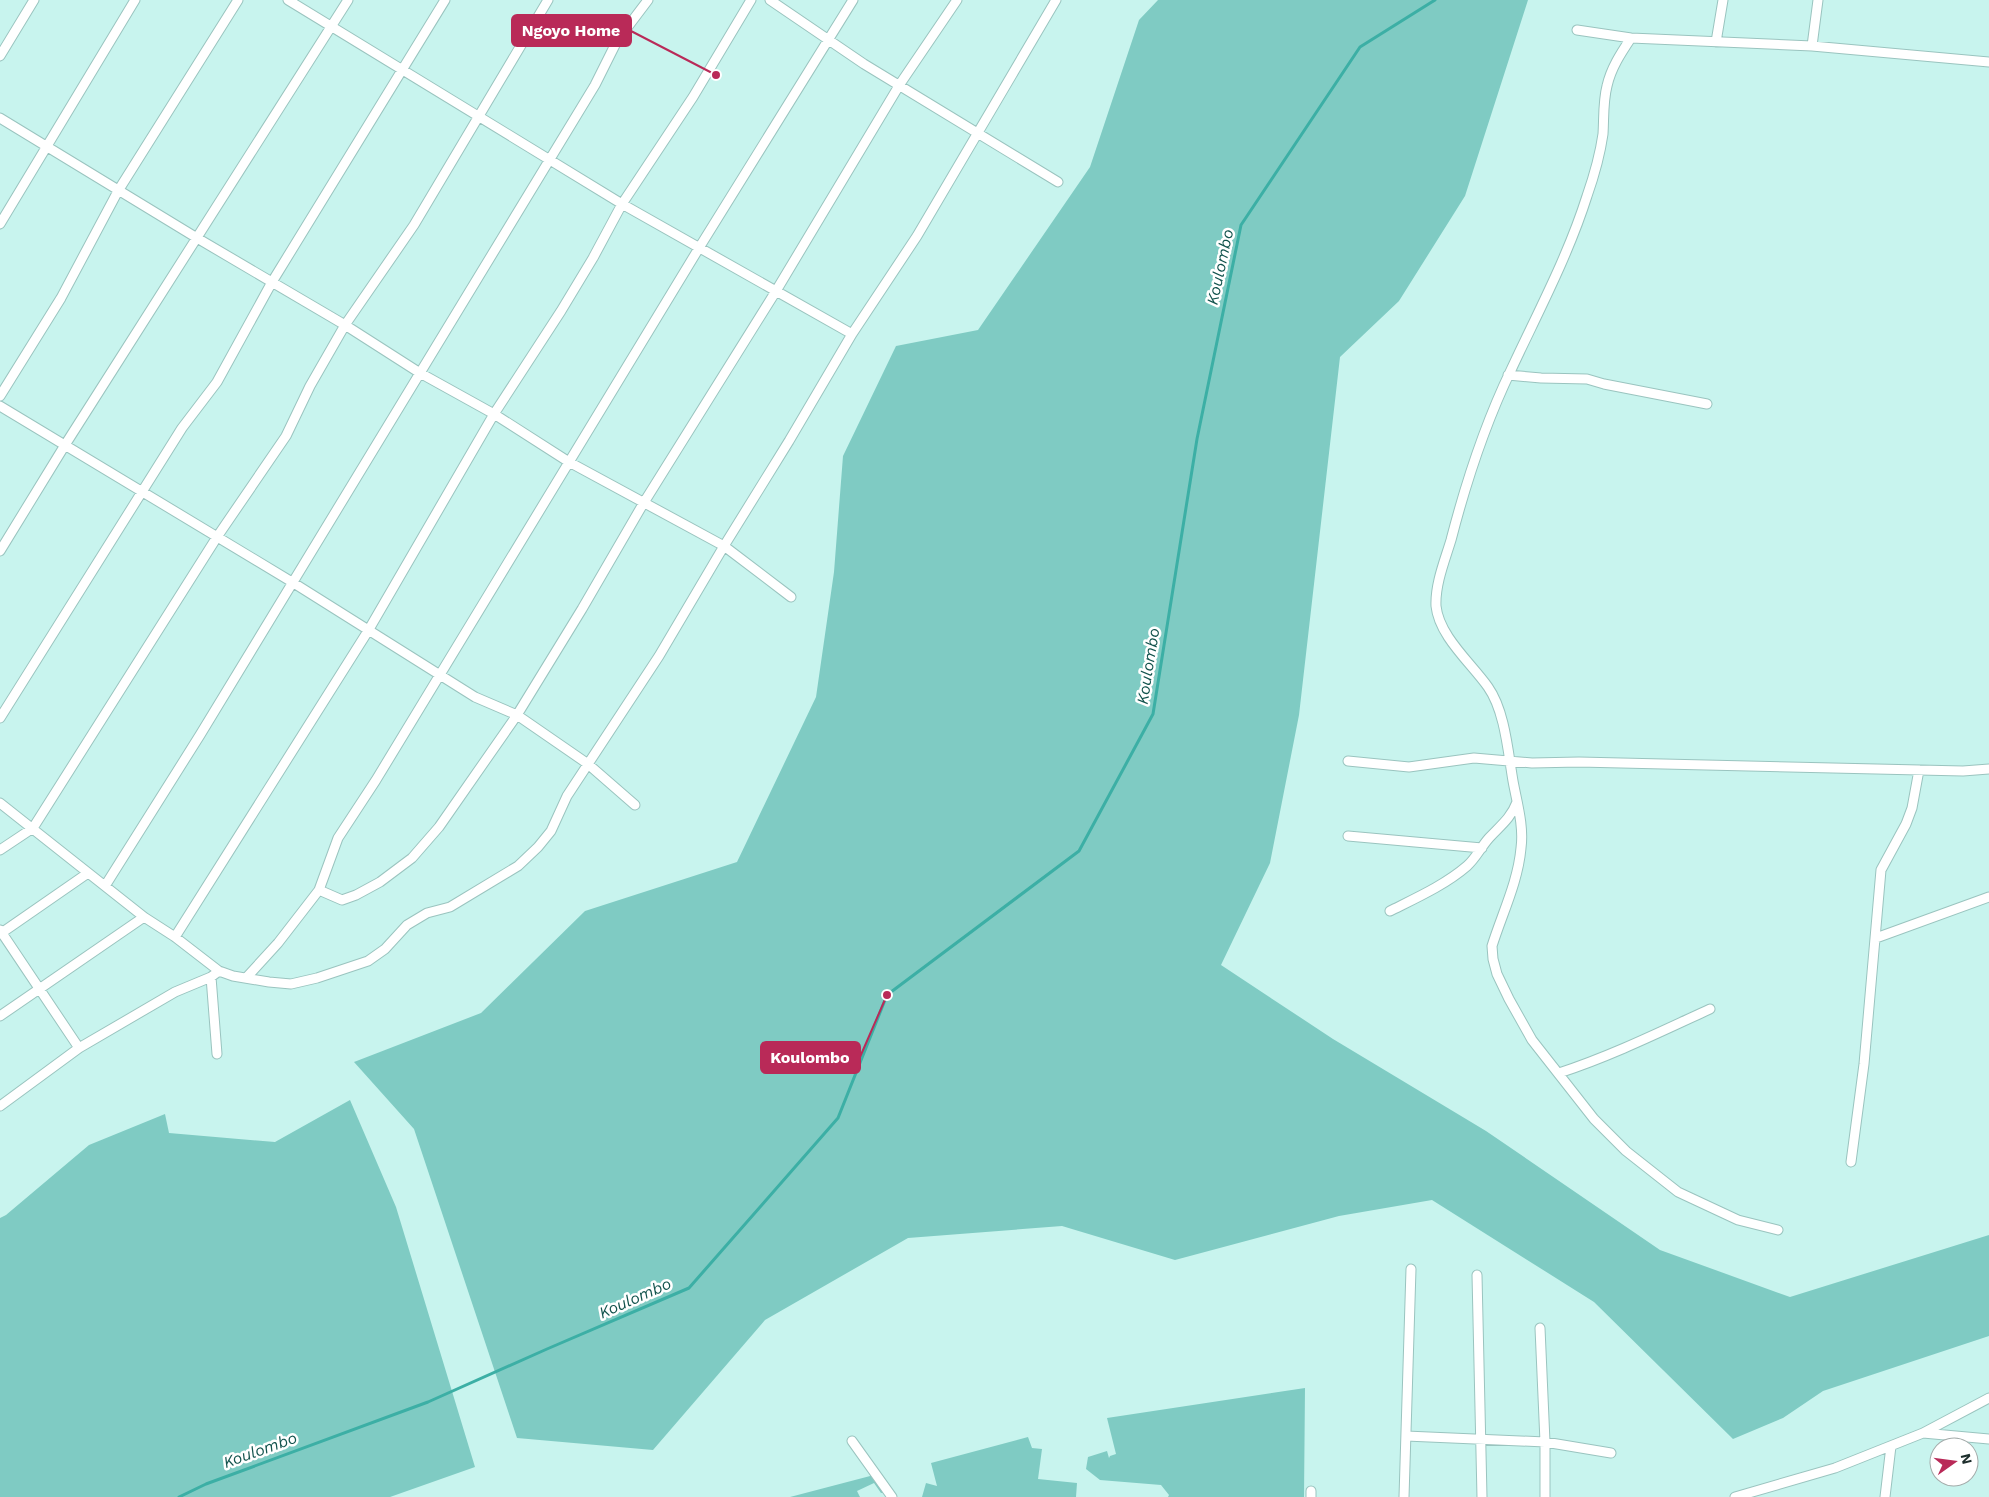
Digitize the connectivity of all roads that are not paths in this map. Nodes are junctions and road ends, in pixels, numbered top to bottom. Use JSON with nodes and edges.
{"nodes":[{"id":1,"x":34,"y":0,"type":"edge"},
{"id":2,"x":135,"y":0,"type":"edge"},
{"id":3,"x":238,"y":0,"type":"edge"},
{"id":4,"x":288,"y":0,"type":"edge"},
{"id":5,"x":348,"y":0,"type":"edge"},
{"id":6,"x":445,"y":0,"type":"edge"},
{"id":7,"x":548,"y":0,"type":"edge"},
{"id":8,"x":648,"y":0,"type":"edge"},
{"id":9,"x":751,"y":0,"type":"edge"},
{"id":10,"x":770,"y":0,"type":"edge"},
{"id":11,"x":853,"y":0,"type":"edge"},
{"id":12,"x":958,"y":0,"type":"edge"},
{"id":13,"x":1056,"y":0,"type":"edge"},
{"id":14,"x":1723,"y":0,"type":"edge"},
{"id":15,"x":1818,"y":0,"type":"edge"},
{"id":16,"x":332,"y":27,"type":"junction"},
{"id":17,"x":1577,"y":30,"type":"dead end"},
{"id":18,"x":1631,"y":38,"type":"junction"},
{"id":19,"x":827,"y":40,"type":"junction"},
{"id":20,"x":1716,"y":42,"type":"junction"},
{"id":21,"x":1812,"y":46,"type":"junction"},
{"id":22,"x":0,"y":56,"type":"edge"},
{"id":23,"x":1989,"y":62,"type":"edge"},
{"id":24,"x":402,"y":70,"type":"junction"},
{"id":25,"x":900,"y":84,"type":"junction"},
{"id":26,"x":480,"y":117,"type":"junction"},
{"id":27,"x":0,"y":118,"type":"edge"},
{"id":28,"x":977,"y":132,"type":"junction"},
{"id":29,"x":47,"y":147,"type":"junction"},
{"id":30,"x":549,"y":159,"type":"junction"},
{"id":31,"x":1058,"y":182,"type":"dead end"},
{"id":32,"x":118,"y":190,"type":"junction"},
{"id":33,"x":622,"y":204,"type":"junction"},
{"id":34,"x":0,"y":224,"type":"edge"},
{"id":35,"x":197,"y":238,"type":"junction"},
{"id":36,"x":699,"y":248,"type":"junction"},
{"id":37,"x":272,"y":282,"type":"junction"},
{"id":38,"x":776,"y":291,"type":"junction"},
{"id":39,"x":345,"y":325,"type":"junction"},
{"id":40,"x":852,"y":334,"type":"junction"},
{"id":41,"x":420,"y":373,"type":"junction"},
{"id":42,"x":1508,"y":375,"type":"junction"},
{"id":43,"x":0,"y":396,"type":"edge"},
{"id":44,"x":1707,"y":404,"type":"dead end"},
{"id":45,"x":0,"y":406,"type":"edge"},
{"id":46,"x":494,"y":414,"type":"junction"},
{"id":47,"x":65,"y":445,"type":"junction"},
{"id":48,"x":569,"y":462,"type":"junction"},
{"id":49,"x":142,"y":492,"type":"junction"},
{"id":50,"x":643,"y":504,"type":"junction"},
{"id":51,"x":217,"y":537,"type":"junction"},
{"id":52,"x":724,"y":546,"type":"junction"},
{"id":53,"x":0,"y":551,"type":"edge"},
{"id":54,"x":292,"y":582,"type":"junction"},
{"id":55,"x":791,"y":597,"type":"dead end"},
{"id":56,"x":368,"y":631,"type":"junction"},
{"id":57,"x":439,"y":675,"type":"junction"},
{"id":58,"x":517,"y":715,"type":"junction"},
{"id":59,"x":0,"y":718,"type":"edge"},
{"id":60,"x":1348,"y":760,"type":"dead end"},
{"id":61,"x":1509,"y":760,"type":"junction"},
{"id":62,"x":588,"y":764,"type":"junction"},
{"id":63,"x":1989,"y":769,"type":"edge"},
{"id":64,"x":1919,"y":770,"type":"junction"},
{"id":65,"x":1517,"y":801,"type":"junction"},
{"id":66,"x":0,"y":803,"type":"edge"},
{"id":67,"x":636,"y":805,"type":"dead end"},
{"id":68,"x":33,"y":828,"type":"junction"},
{"id":69,"x":1348,"y":836,"type":"dead end"},
{"id":70,"x":1482,"y":848,"type":"junction"},
{"id":71,"x":0,"y":850,"type":"edge"},
{"id":72,"x":88,"y":873,"type":"junction"},
{"id":73,"x":105,"y":886,"type":"junction"},
{"id":74,"x":319,"y":890,"type":"junction"},
{"id":75,"x":1989,"y":897,"type":"edge"},
{"id":76,"x":1390,"y":911,"type":"dead end"},
{"id":77,"x":144,"y":917,"type":"junction"},
{"id":78,"x":1,"y":932,"type":"edge"},
{"id":79,"x":175,"y":937,"type":"junction"},
{"id":80,"x":1876,"y":938,"type":"junction"},
{"id":81,"x":219,"y":971,"type":"junction"},
{"id":82,"x":211,"y":977,"type":"junction"},
{"id":83,"x":246,"y":978,"type":"junction"},
{"id":84,"x":40,"y":990,"type":"junction"},
{"id":85,"x":1710,"y":1009,"type":"dead end"},
{"id":86,"x":0,"y":1016,"type":"edge"},
{"id":87,"x":79,"y":1048,"type":"junction"},
{"id":88,"x":217,"y":1054,"type":"dead end"},
{"id":89,"x":1559,"y":1073,"type":"junction"},
{"id":90,"x":0,"y":1106,"type":"edge"},
{"id":91,"x":1851,"y":1162,"type":"dead end"},
{"id":92,"x":1778,"y":1230,"type":"dead end"},
{"id":93,"x":1410,"y":1268,"type":"dead end"},
{"id":94,"x":1477,"y":1275,"type":"dead end"},
{"id":95,"x":1540,"y":1328,"type":"dead end"},
{"id":96,"x":1989,"y":1398,"type":"edge"},
{"id":97,"x":1923,"y":1433,"type":"junction"},
{"id":98,"x":1406,"y":1436,"type":"junction"},
{"id":99,"x":1989,"y":1439,"type":"edge"},
{"id":100,"x":1481,"y":1440,"type":"junction"},
{"id":101,"x":852,"y":1441,"type":"dead end"},
{"id":102,"x":1545,"y":1442,"type":"junction"},
{"id":103,"x":1891,"y":1446,"type":"junction"},
{"id":104,"x":1611,"y":1453,"type":"dead end"},
{"id":105,"x":892,"y":1497,"type":"edge"},
{"id":106,"x":1404,"y":1497,"type":"edge"},
{"id":107,"x":1482,"y":1497,"type":"edge"},
{"id":108,"x":1545,"y":1497,"type":"edge"},
{"id":109,"x":1734,"y":1497,"type":"edge"},
{"id":110,"x":1885,"y":1497,"type":"edge"}],
"edges":[{"from":1,"to":22,"type":"street"},
{"from":2,"to":29,"type":"street"},
{"from":3,"to":32,"type":"street"},
{"from":4,"to":16,"type":"street"},
{"from":5,"to":16,"type":"street"},
{"from":6,"to":24,"type":"street"},
{"from":7,"to":26,"type":"street"},
{"from":8,"to":30,"type":"street"},
{"from":9,"to":33,"type":"street"},
{"from":10,"to":19,"type":"street"},
{"from":11,"to":19,"type":"street"},
{"from":12,"to":25,"type":"street"},
{"from":13,"to":28,"type":"street"},
{"from":14,"to":20,"type":"street"},
{"from":15,"to":21,"type":"street"},
{"from":16,"to":24,"type":"street"},
{"from":16,"to":35,"type":"street"},
{"from":17,"to":18,"type":"street"},
{"from":18,"to":20,"type":"street"},
{"from":18,"to":42,"type":"street"},
{"from":19,"to":25,"type":"street"},
{"from":19,"to":36,"type":"street"},
{"from":20,"to":21,"type":"street"},
{"from":21,"to":23,"type":"street"},
{"from":24,"to":26,"type":"street"},
{"from":24,"to":37,"type":"street"},
{"from":25,"to":28,"type":"street"},
{"from":25,"to":38,"type":"street"},
{"from":26,"to":30,"type":"street"},
{"from":26,"to":39,"type":"street"},
{"from":27,"to":29,"type":"street"},
{"from":28,"to":31,"type":"street"},
{"from":28,"to":40,"type":"street"},
{"from":29,"to":32,"type":"street"},
{"from":29,"to":34,"type":"street"},
{"from":30,"to":33,"type":"street"},
{"from":30,"to":41,"type":"street"},
{"from":32,"to":35,"type":"street"},
{"from":32,"to":43,"type":"street"},
{"from":33,"to":36,"type":"street"},
{"from":33,"to":46,"type":"street"},
{"from":35,"to":37,"type":"street"},
{"from":35,"to":47,"type":"street"},
{"from":36,"to":38,"type":"street"},
{"from":36,"to":48,"type":"street"},
{"from":37,"to":39,"type":"street"},
{"from":37,"to":49,"type":"street"},
{"from":38,"to":40,"type":"street"},
{"from":38,"to":50,"type":"street"},
{"from":39,"to":41,"type":"street"},
{"from":39,"to":51,"type":"street"},
{"from":40,"to":52,"type":"street"},
{"from":41,"to":46,"type":"street"},
{"from":41,"to":54,"type":"street"},
{"from":42,"to":44,"type":"street"},
{"from":42,"to":61,"type":"street"},
{"from":45,"to":47,"type":"street"},
{"from":46,"to":48,"type":"street"},
{"from":46,"to":56,"type":"street"},
{"from":47,"to":49,"type":"street"},
{"from":47,"to":53,"type":"street"},
{"from":48,"to":50,"type":"street"},
{"from":48,"to":57,"type":"street"},
{"from":49,"to":51,"type":"street"},
{"from":49,"to":59,"type":"street"},
{"from":50,"to":52,"type":"street"},
{"from":50,"to":58,"type":"street"},
{"from":51,"to":54,"type":"street"},
{"from":51,"to":68,"type":"street"},
{"from":52,"to":55,"type":"street"},
{"from":52,"to":62,"type":"street"},
{"from":54,"to":56,"type":"street"},
{"from":54,"to":73,"type":"street"},
{"from":56,"to":57,"type":"street"},
{"from":56,"to":79,"type":"street"},
{"from":57,"to":58,"type":"street"},
{"from":57,"to":74,"type":"street"},
{"from":58,"to":62,"type":"street"},
{"from":58,"to":74,"type":"street"},
{"from":60,"to":61,"type":"street"},
{"from":61,"to":64,"type":"street"},
{"from":61,"to":65,"type":"street"},
{"from":62,"to":67,"type":"street"},
{"from":62,"to":83,"type":"street"},
{"from":63,"to":64,"type":"street"},
{"from":64,"to":80,"type":"street"},
{"from":65,"to":70,"type":"street"},
{"from":65,"to":89,"type":"street"},
{"from":66,"to":68,"type":"street"},
{"from":68,"to":71,"type":"street"},
{"from":68,"to":72,"type":"street"},
{"from":69,"to":70,"type":"street"},
{"from":70,"to":76,"type":"street"},
{"from":72,"to":73,"type":"street"},
{"from":72,"to":78,"type":"street"},
{"from":73,"to":77,"type":"street"},
{"from":74,"to":83,"type":"street"},
{"from":75,"to":80,"type":"street"},
{"from":77,"to":79,"type":"street"},
{"from":77,"to":84,"type":"street"},
{"from":78,"to":84,"type":"street"},
{"from":79,"to":81,"type":"street"},
{"from":80,"to":91,"type":"street"},
{"from":81,"to":82,"type":"street"},
{"from":81,"to":83,"type":"street"},
{"from":82,"to":87,"type":"street"},
{"from":82,"to":88,"type":"street"},
{"from":84,"to":86,"type":"street"},
{"from":84,"to":87,"type":"street"},
{"from":85,"to":89,"type":"street"},
{"from":87,"to":90,"type":"street"},
{"from":89,"to":92,"type":"street"},
{"from":93,"to":98,"type":"street"},
{"from":94,"to":100,"type":"street"},
{"from":95,"to":102,"type":"street"},
{"from":96,"to":97,"type":"street"},
{"from":97,"to":99,"type":"street"},
{"from":97,"to":103,"type":"street"},
{"from":98,"to":100,"type":"street"},
{"from":98,"to":106,"type":"street"},
{"from":100,"to":102,"type":"street"},
{"from":100,"to":107,"type":"street"},
{"from":101,"to":105,"type":"street"},
{"from":102,"to":104,"type":"street"},
{"from":102,"to":108,"type":"street"},
{"from":103,"to":109,"type":"street"},
{"from":103,"to":110,"type":"street"}]}
